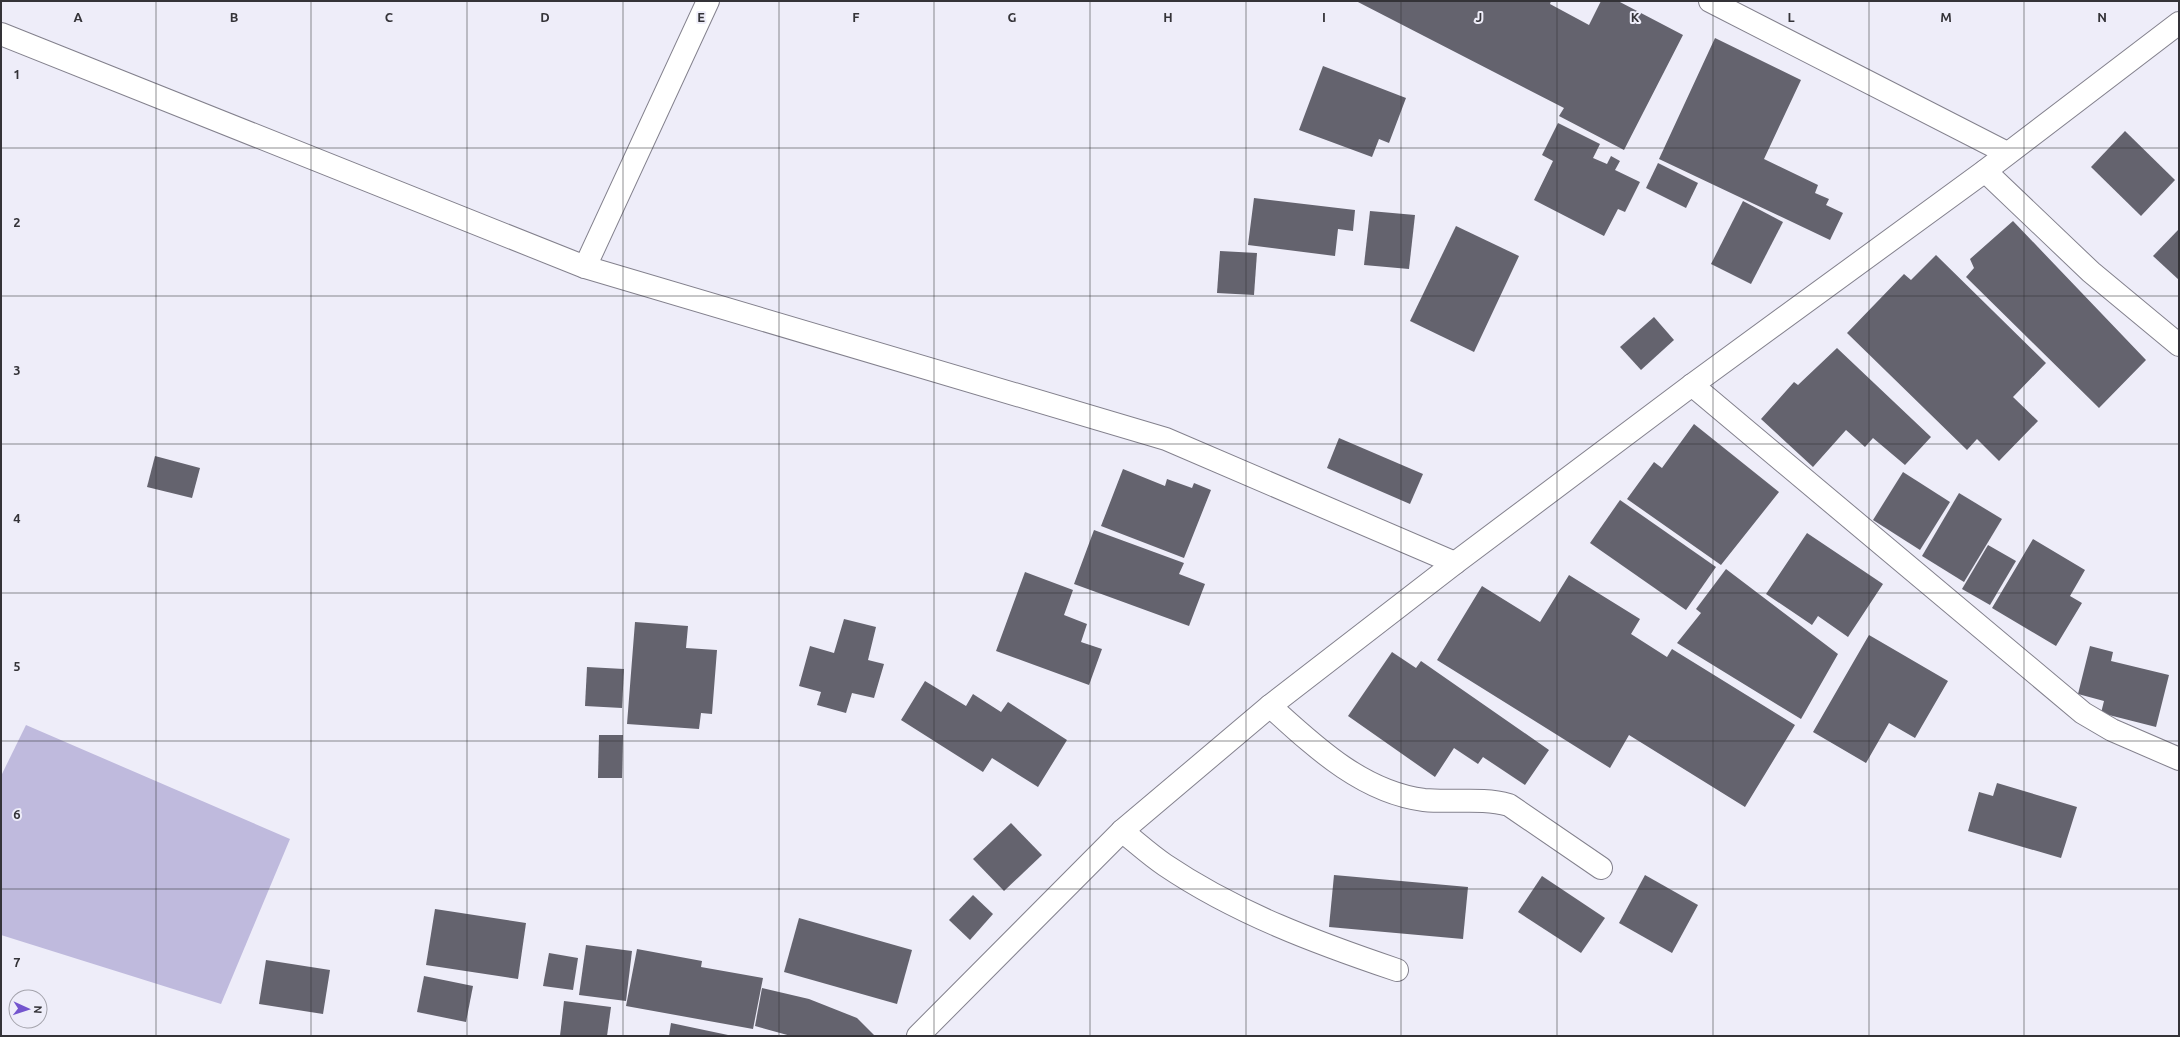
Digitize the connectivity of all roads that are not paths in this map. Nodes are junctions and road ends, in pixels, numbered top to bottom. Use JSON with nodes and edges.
{"nodes":[{"id":1,"x":708,"y":1,"type":"edge"},
{"id":2,"x":1710,"y":1,"type":"edge"},
{"id":3,"x":2179,"y":23,"type":"edge"},
{"id":4,"x":1,"y":34,"type":"edge"},
{"id":5,"x":2007,"y":153,"type":"junction"},
{"id":6,"x":1985,"y":171,"type":"junction"},
{"id":7,"x":585,"y":267,"type":"junction"},
{"id":8,"x":2179,"y":345,"type":"edge"},
{"id":9,"x":1692,"y":385,"type":"junction"},
{"id":10,"x":1455,"y":563,"type":"junction"},
{"id":11,"x":1270,"y":706,"type":"junction"},
{"id":12,"x":2179,"y":759,"type":"edge"},
{"id":13,"x":1122,"y":831,"type":"junction"},
{"id":14,"x":1601,"y":868,"type":"dead end"},
{"id":15,"x":1397,"y":970,"type":"dead end"},
{"id":16,"x":918,"y":1036,"type":"edge"}],
"edges":[{"from":1,"to":7,"type":"street"},
{"from":2,"to":5,"type":"street"},
{"from":3,"to":5,"type":"street"},
{"from":4,"to":7,"type":"street"},
{"from":5,"to":6,"type":"street"},
{"from":6,"to":8,"type":"street"},
{"from":6,"to":9,"type":"street"},
{"from":7,"to":10,"type":"street"},
{"from":9,"to":10,"type":"street"},
{"from":9,"to":12,"type":"street"},
{"from":10,"to":11,"type":"street"},
{"from":11,"to":13,"type":"street"},
{"from":11,"to":14,"type":"street"},
{"from":13,"to":15,"type":"street"},
{"from":13,"to":16,"type":"street"}]}
